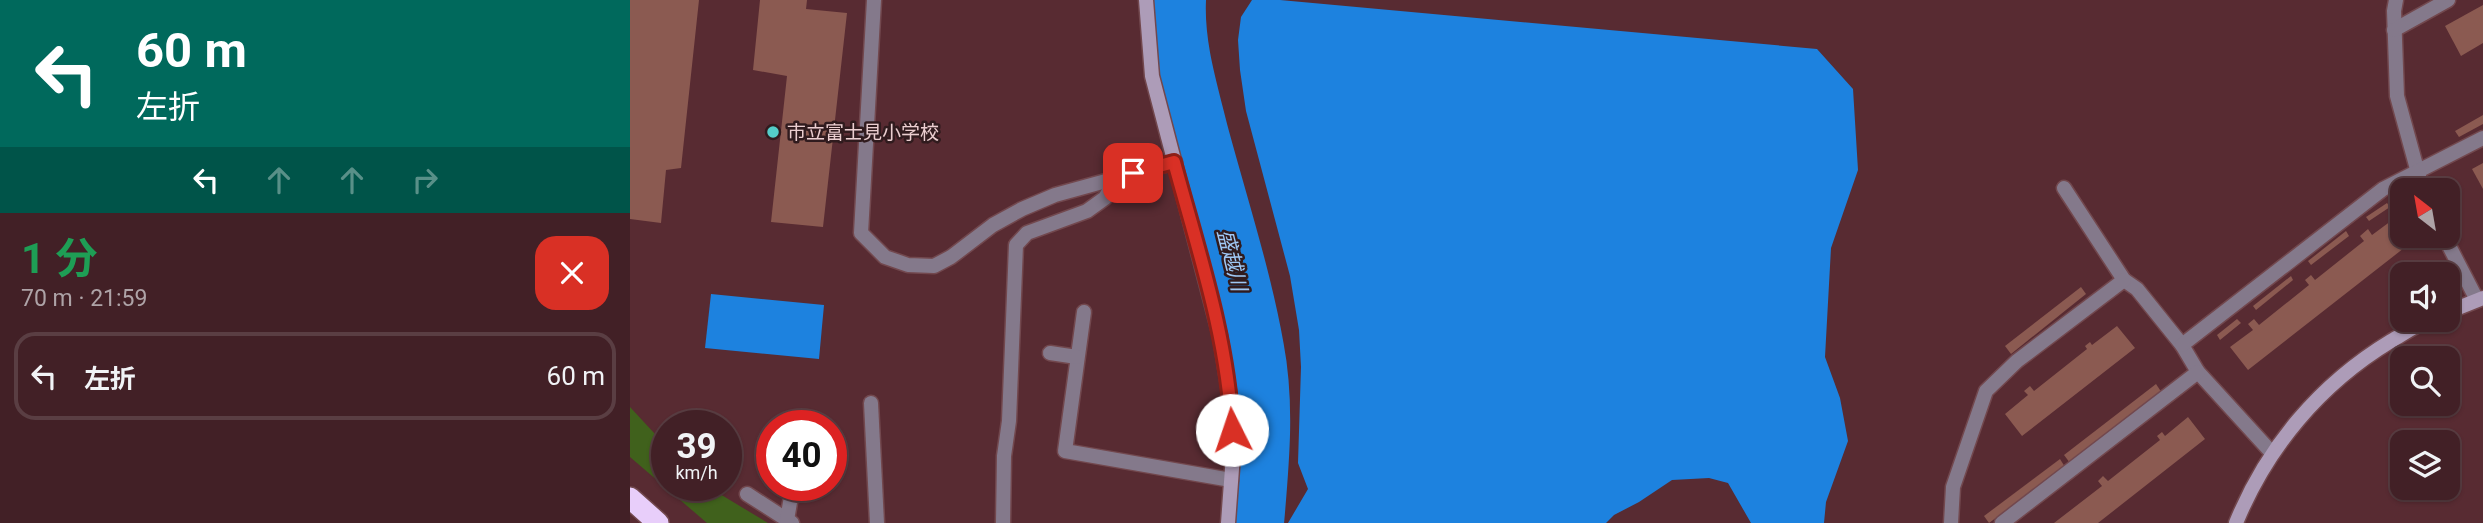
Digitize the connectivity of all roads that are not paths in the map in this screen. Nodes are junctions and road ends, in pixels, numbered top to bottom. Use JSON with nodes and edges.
{"nodes":[{"id":1,"x":874,"y":0,"type":"edge"},
{"id":2,"x":1146,"y":0,"type":"edge"},
{"id":3,"x":2396,"y":0,"type":"edge"},
{"id":4,"x":2448,"y":0,"type":"edge"},
{"id":5,"x":2395,"y":30,"type":"junction"},
{"id":6,"x":2483,"y":138,"type":"edge"},
{"id":7,"x":1174,"y":162,"type":"junction"},
{"id":8,"x":2418,"y":173,"type":"junction"},
{"id":9,"x":1117,"y":177,"type":"junction"},
{"id":10,"x":2419,"y":178,"type":"edge"},
{"id":11,"x":2064,"y":188,"type":"dead end"},
{"id":12,"x":2451,"y":248,"type":"edge"},
{"id":13,"x":2124,"y":280,"type":"junction"},
{"id":14,"x":2480,"y":299,"type":"edge"},
{"id":15,"x":2460,"y":307,"type":"edge"},
{"id":16,"x":1084,"y":312,"type":"dead end"},
{"id":17,"x":2407,"y":332,"type":"edge"},
{"id":18,"x":2182,"y":345,"type":"junction"},
{"id":19,"x":1050,"y":353,"type":"dead end"},
{"id":20,"x":1077,"y":357,"type":"junction"},
{"id":21,"x":2198,"y":372,"type":"junction"},
{"id":22,"x":871,"y":403,"type":"dead end"},
{"id":23,"x":2272,"y":453,"type":"junction"},
{"id":24,"x":1231,"y":480,"type":"junction"},
{"id":25,"x":747,"y":494,"type":"dead end"},
{"id":26,"x":630,"y":498,"type":"edge"},
{"id":27,"x":791,"y":501,"type":"edge"},
{"id":28,"x":789,"y":522,"type":"edge"},
{"id":29,"x":658,"y":523,"type":"edge"},
{"id":30,"x":877,"y":523,"type":"edge"},
{"id":31,"x":1003,"y":523,"type":"edge"},
{"id":32,"x":1228,"y":523,"type":"edge"},
{"id":33,"x":1951,"y":523,"type":"edge"},
{"id":34,"x":2002,"y":523,"type":"edge"},
{"id":35,"x":2236,"y":523,"type":"edge"}],
"edges":[{"from":1,"to":9,"type":"street"},
{"from":2,"to":7,"type":"street"},
{"from":3,"to":5,"type":"street"},
{"from":4,"to":5,"type":"street"},
{"from":5,"to":8,"type":"street"},
{"from":6,"to":8,"type":"street"},
{"from":7,"to":9,"type":"street"},
{"from":7,"to":24,"type":"street"},
{"from":8,"to":10,"type":"street"},
{"from":8,"to":18,"type":"street"},
{"from":9,"to":31,"type":"street"},
{"from":11,"to":13,"type":"street"},
{"from":12,"to":14,"type":"street"},
{"from":13,"to":18,"type":"street"},
{"from":13,"to":33,"type":"street"},
{"from":14,"to":15,"type":"street"},
{"from":16,"to":20,"type":"street"},
{"from":17,"to":23,"type":"street"},
{"from":18,"to":21,"type":"street"},
{"from":19,"to":20,"type":"street"},
{"from":20,"to":24,"type":"street"},
{"from":21,"to":23,"type":"street"},
{"from":21,"to":34,"type":"street"},
{"from":22,"to":30,"type":"street"},
{"from":23,"to":35,"type":"street"},
{"from":24,"to":32,"type":"street"},
{"from":25,"to":28,"type":"street"},
{"from":26,"to":29,"type":"highway"},
{"from":27,"to":28,"type":"street"}]}
